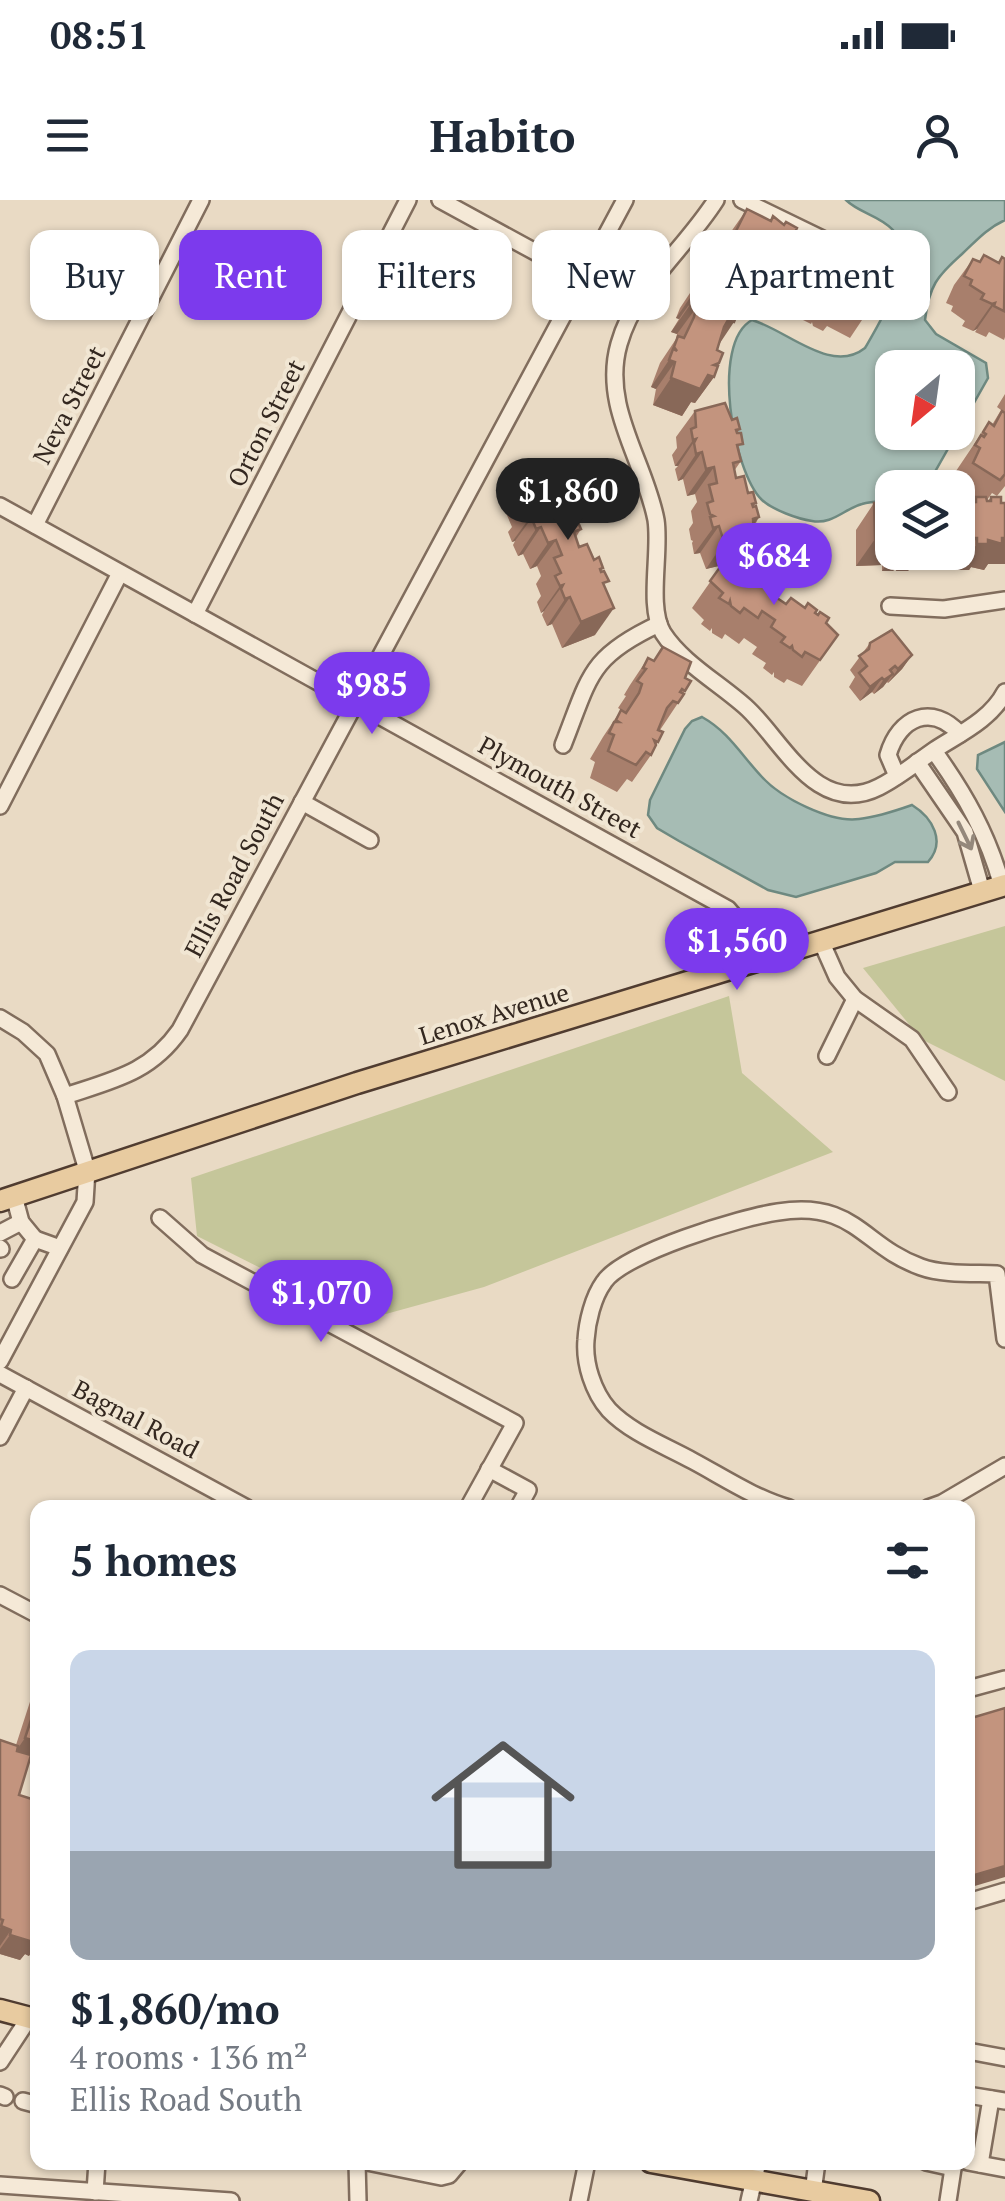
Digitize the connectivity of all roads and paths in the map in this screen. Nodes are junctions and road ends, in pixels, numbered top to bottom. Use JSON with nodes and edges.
{"nodes":[{"id":1,"x":200,"y":200,"type":"edge"},
{"id":2,"x":408,"y":200,"type":"edge"},
{"id":3,"x":440,"y":200,"type":"edge"},
{"id":4,"x":625,"y":200,"type":"edge"},
{"id":5,"x":716,"y":200,"type":"edge"},
{"id":6,"x":742,"y":200,"type":"edge"},
{"id":7,"x":609,"y":230,"type":"edge"},
{"id":8,"x":804,"y":230,"type":"edge"},
{"id":9,"x":532,"y":250,"type":"edge"},
{"id":10,"x":560,"y":320,"type":"edge"},
{"id":11,"x":0,"y":506,"type":"edge"},
{"id":12,"x":35,"y":525,"type":"junction"},
{"id":13,"x":120,"y":572,"type":"junction"},
{"id":14,"x":1005,"y":600,"type":"edge"},
{"id":15,"x":890,"y":606,"type":"dead end"},
{"id":16,"x":196,"y":614,"type":"junction"},
{"id":17,"x":658,"y":624,"type":"junction"},
{"id":18,"x":1005,"y":692,"type":"edge"},
{"id":19,"x":355,"y":702,"type":"junction"},
{"id":20,"x":960,"y":734,"type":"junction"},
{"id":21,"x":563,"y":745,"type":"dead end"},
{"id":22,"x":934,"y":751,"type":"junction"},
{"id":23,"x":917,"y":762,"type":"junction"},
{"id":24,"x":897,"y":776,"type":"junction"},
{"id":25,"x":302,"y":802,"type":"junction"},
{"id":26,"x":0,"y":806,"type":"edge"},
{"id":27,"x":370,"y":840,"type":"dead end"},
{"id":28,"x":996,"y":888,"type":"edge"},
{"id":29,"x":820,"y":941,"type":"junction"},
{"id":30,"x":756,"y":961,"type":"junction"},
{"id":31,"x":855,"y":1000,"type":"junction"},
{"id":32,"x":0,"y":1018,"type":"edge"},
{"id":33,"x":827,"y":1056,"type":"dead end"},
{"id":34,"x":948,"y":1092,"type":"dead end"},
{"id":35,"x":66,"y":1096,"type":"junction"},
{"id":36,"x":86,"y":1170,"type":"junction"},
{"id":37,"x":7,"y":1198,"type":"edge"},
{"id":38,"x":160,"y":1218,"type":"dead end"},
{"id":39,"x":21,"y":1222,"type":"junction"},
{"id":40,"x":0,"y":1232,"type":"edge"},
{"id":41,"x":35,"y":1239,"type":"junction"},
{"id":42,"x":60,"y":1248,"type":"junction"},
{"id":43,"x":11,"y":1252,"type":"edge"},
{"id":44,"x":1001,"y":1270,"type":"edge"},
{"id":45,"x":6,"y":1275,"type":"edge"},
{"id":46,"x":40,"y":1286,"type":"junction"},
{"id":47,"x":1005,"y":1339,"type":"edge"},
{"id":48,"x":0,"y":1361,"type":"edge"},
{"id":49,"x":0,"y":1374,"type":"edge"},
{"id":50,"x":26,"y":1388,"type":"junction"},
{"id":51,"x":0,"y":1436,"type":"edge"},
{"id":52,"x":1005,"y":1466,"type":"edge"},
{"id":53,"x":490,"y":1469,"type":"junction"},
{"id":54,"x":232,"y":1500,"type":"edge"},
{"id":55,"x":473,"y":1500,"type":"edge"},
{"id":56,"x":522,"y":1500,"type":"edge"},
{"id":57,"x":773,"y":1500,"type":"edge"},
{"id":58,"x":947,"y":1500,"type":"edge"},
{"id":59,"x":0,"y":1594,"type":"edge"},
{"id":60,"x":30,"y":1611,"type":"edge"},
{"id":61,"x":1005,"y":1680,"type":"edge"},
{"id":62,"x":975,"y":1687,"type":"edge"},
{"id":63,"x":1005,"y":1891,"type":"edge"},
{"id":64,"x":975,"y":1900,"type":"edge"},
{"id":65,"x":0,"y":2010,"type":"edge"},
{"id":66,"x":30,"y":2018,"type":"edge"},
{"id":67,"x":30,"y":2023,"type":"edge"},
{"id":68,"x":975,"y":2054,"type":"edge"},
{"id":69,"x":1005,"y":2058,"type":"edge"},
{"id":70,"x":0,"y":2062,"type":"edge"},
{"id":71,"x":998,"y":2100,"type":"edge"},
{"id":72,"x":975,"y":2143,"type":"edge"},
{"id":73,"x":975,"y":2165,"type":"edge"},
{"id":74,"x":1005,"y":2168,"type":"edge"},
{"id":75,"x":96,"y":2170,"type":"edge"},
{"id":76,"x":357,"y":2170,"type":"edge"},
{"id":77,"x":406,"y":2170,"type":"edge"},
{"id":78,"x":453,"y":2170,"type":"edge"},
{"id":79,"x":585,"y":2170,"type":"edge"},
{"id":80,"x":692,"y":2170,"type":"edge"},
{"id":81,"x":817,"y":2170,"type":"edge"},
{"id":82,"x":961,"y":2170,"type":"edge"},
{"id":83,"x":753,"y":2182,"type":"edge"},
{"id":84,"x":0,"y":2185,"type":"edge"},
{"id":85,"x":95,"y":2192,"type":"junction"},
{"id":86,"x":813,"y":2192,"type":"junction"},
{"id":87,"x":860,"y":2200,"type":"edge"},
{"id":88,"x":231,"y":2201,"type":"edge"},
{"id":89,"x":358,"y":2201,"type":"edge"},
{"id":90,"x":579,"y":2201,"type":"edge"},
{"id":91,"x":948,"y":2201,"type":"edge"}],
"edges":[{"from":1,"to":12,"type":"street","name":"Neva Street"},
{"from":2,"to":16,"type":"street","name":"Orton Street"},
{"from":3,"to":9,"type":"street"},
{"from":4,"to":7,"type":"street","name":"Ellis Road South"},
{"from":5,"to":17,"type":"street"},
{"from":6,"to":8,"type":"street"},
{"from":10,"to":19,"type":"street","name":"Ellis Road South"},
{"from":11,"to":12,"type":"street","name":"Plymouth Street"},
{"from":12,"to":13,"type":"street","name":"Plymouth Street"},
{"from":13,"to":16,"type":"street","name":"Plymouth Street"},
{"from":13,"to":26,"type":"street"},
{"from":14,"to":15,"type":"street"},
{"from":16,"to":19,"type":"street","name":"Plymouth Street"},
{"from":17,"to":21,"type":"street"},
{"from":17,"to":24,"type":"street"},
{"from":18,"to":20,"type":"street"},
{"from":19,"to":25,"type":"street","name":"Ellis Road South"},
{"from":19,"to":30,"type":"street","name":"Plymouth Street"},
{"from":20,"to":22,"type":"street"},
{"from":20,"to":24,"type":"street"},
{"from":22,"to":23,"type":"street"},
{"from":22,"to":28,"type":"street"},
{"from":23,"to":24,"type":"street"},
{"from":23,"to":28,"type":"street","one_way":true},
{"from":25,"to":27,"type":"street"},
{"from":25,"to":35,"type":"street","name":"Ellis Road South"},
{"from":28,"to":29,"type":"main road","name":"Lenox Avenue"},
{"from":29,"to":30,"type":"main road","name":"Lenox Avenue"},
{"from":29,"to":31,"type":"street"},
{"from":30,"to":36,"type":"main road","name":"Lenox Avenue"},
{"from":31,"to":33,"type":"street"},
{"from":31,"to":34,"type":"street"},
{"from":32,"to":35,"type":"street"},
{"from":35,"to":36,"type":"street"},
{"from":36,"to":37,"type":"main road","name":"Lenox Avenue"},
{"from":36,"to":42,"type":"street"},
{"from":37,"to":39,"type":"street"},
{"from":38,"to":53,"type":"street"},
{"from":39,"to":40,"type":"street"},
{"from":39,"to":41,"type":"street"},
{"from":41,"to":42,"type":"street"},
{"from":41,"to":43,"type":"street"},
{"from":42,"to":46,"type":"street"},
{"from":43,"to":45,"type":"street"},
{"from":44,"to":47,"type":"street"},
{"from":44,"to":57,"type":"street"},
{"from":45,"to":46,"type":"street"},
{"from":46,"to":48,"type":"street"},
{"from":49,"to":50,"type":"street","name":"Bagnal Road"},
{"from":50,"to":51,"type":"street"},
{"from":50,"to":54,"type":"street","name":"Bagnal Road"},
{"from":52,"to":58,"type":"street"},
{"from":53,"to":55,"type":"street"},
{"from":53,"to":56,"type":"street"},
{"from":59,"to":60,"type":"street"},
{"from":61,"to":62,"type":"street"},
{"from":63,"to":64,"type":"street"},
{"from":65,"to":66,"type":"main road"},
{"from":67,"to":70,"type":"street"},
{"from":68,"to":69,"type":"street"},
{"from":71,"to":72,"type":"street"},
{"from":73,"to":74,"type":"street"},
{"from":75,"to":85,"type":"street"},
{"from":76,"to":89,"type":"street"},
{"from":77,"to":78,"type":"street"},
{"from":79,"to":90,"type":"street"},
{"from":80,"to":83,"type":"main road"},
{"from":81,"to":86,"type":"street"},
{"from":82,"to":91,"type":"street"},
{"from":83,"to":86,"type":"main road"},
{"from":84,"to":85,"type":"street"},
{"from":85,"to":88,"type":"street"},
{"from":86,"to":87,"type":"main road"}]}
